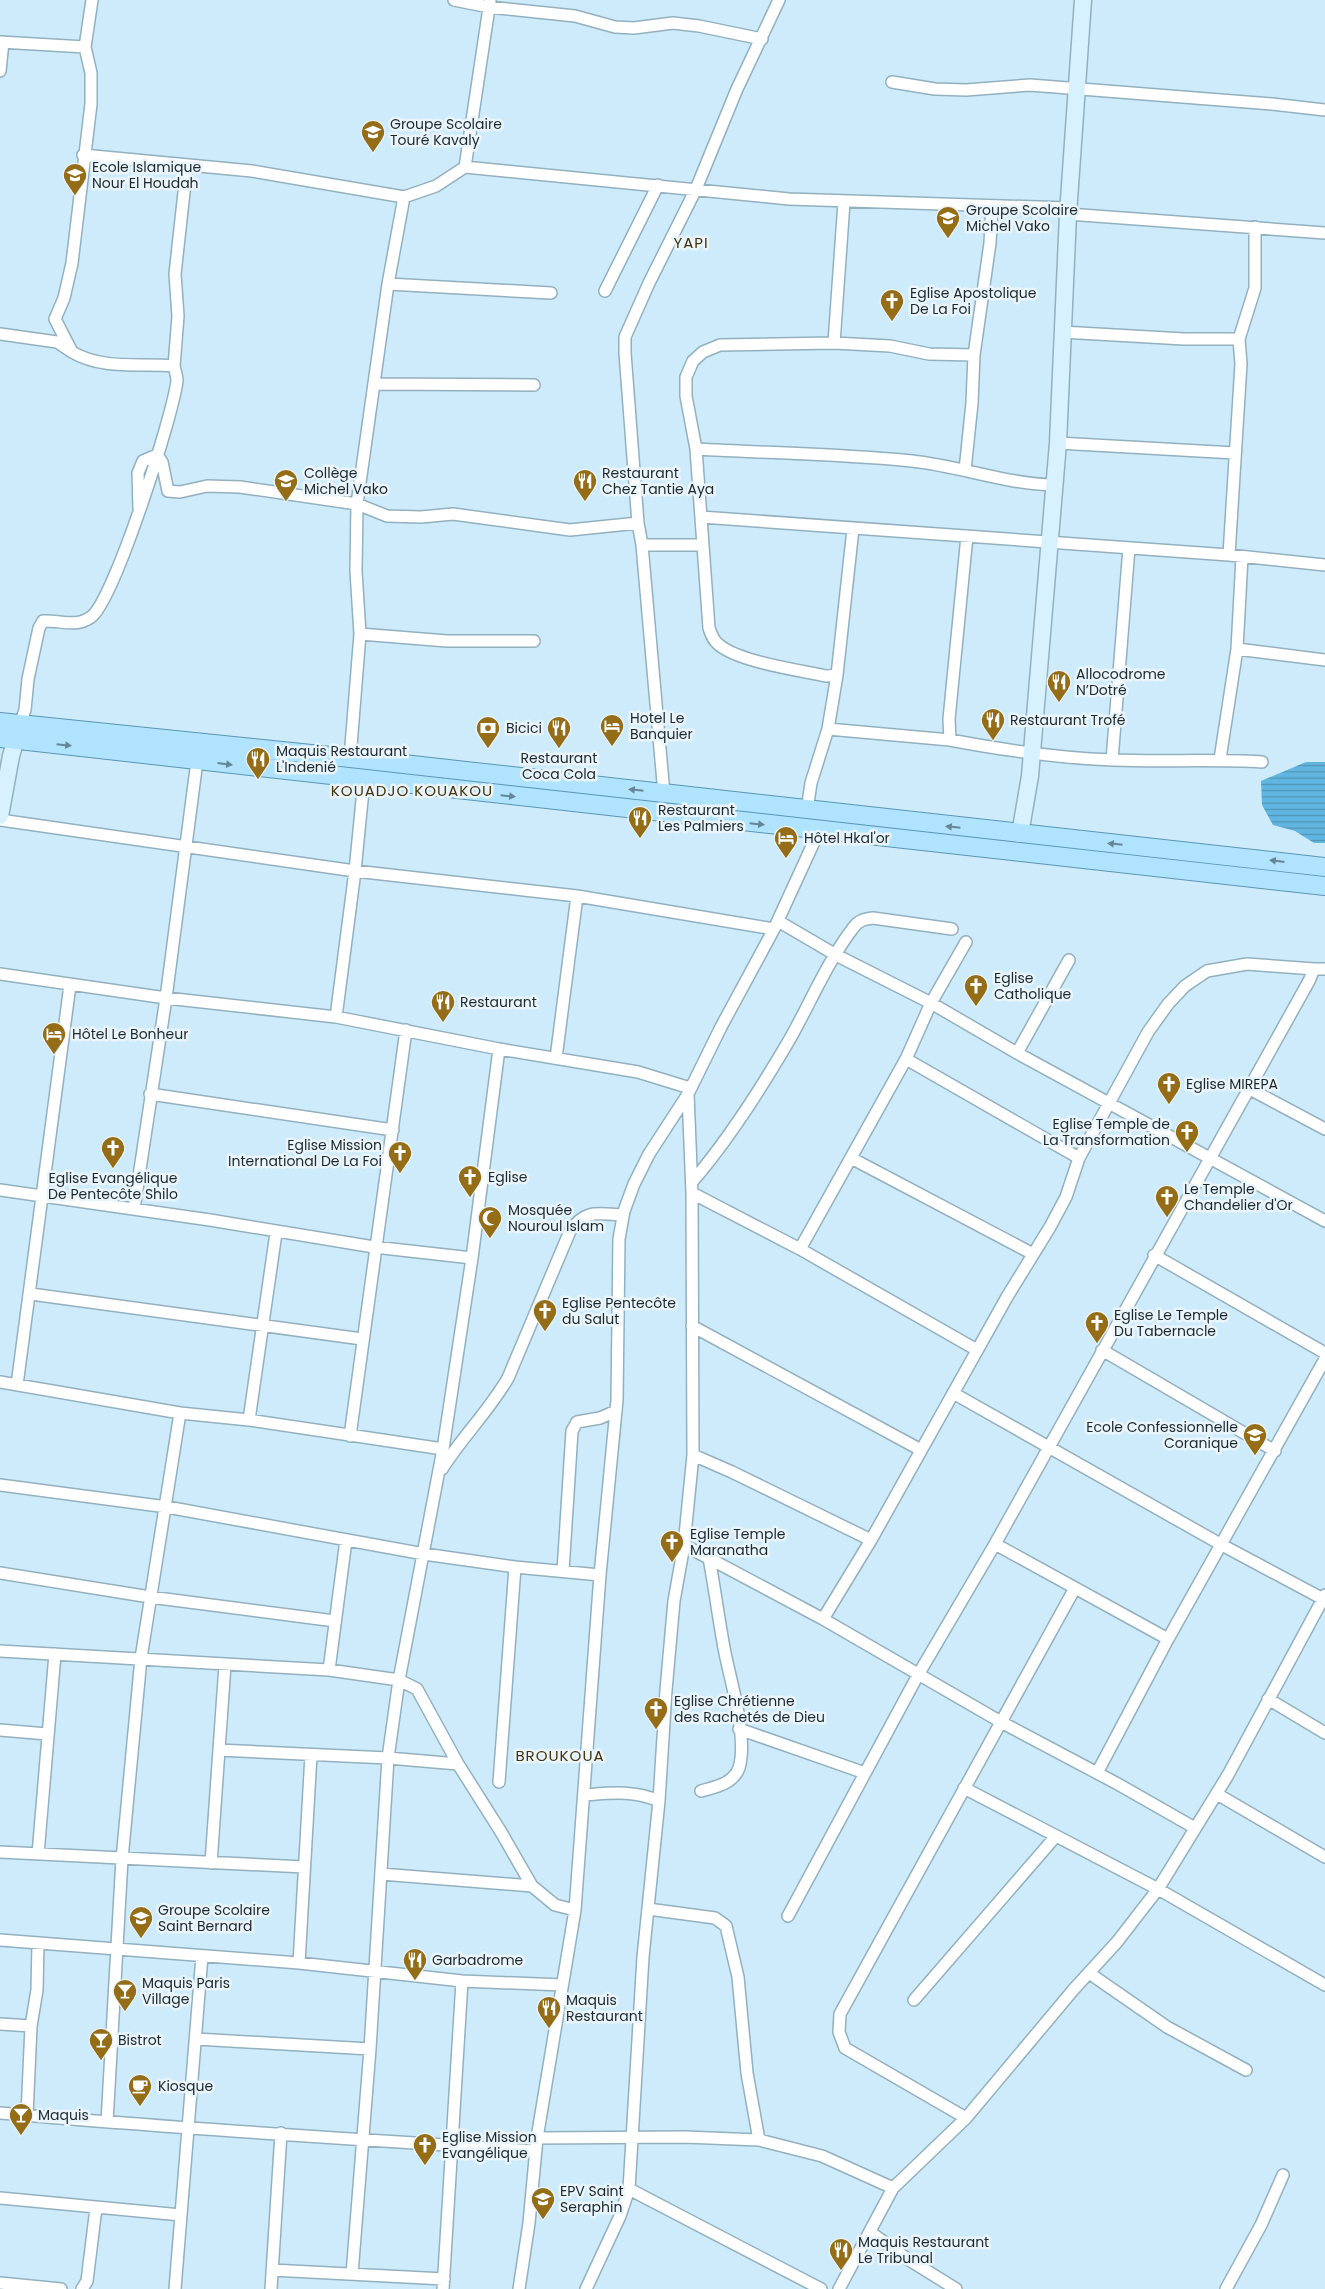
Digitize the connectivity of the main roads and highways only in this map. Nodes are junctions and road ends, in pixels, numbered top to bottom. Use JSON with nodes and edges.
{"nodes":[{"id":1,"x":0,"y":722,"type":"edge"},
{"id":2,"x":12,"y":734,"type":"edge"},
{"id":3,"x":1325,"y":867,"type":"edge"},
{"id":4,"x":1325,"y":886,"type":"edge"}],
"edges":[{"from":1,"to":2,"type":"main road"},
{"from":3,"to":2,"type":"main road","one_way":true},
{"from":2,"to":4,"type":"main road","one_way":true}]}
